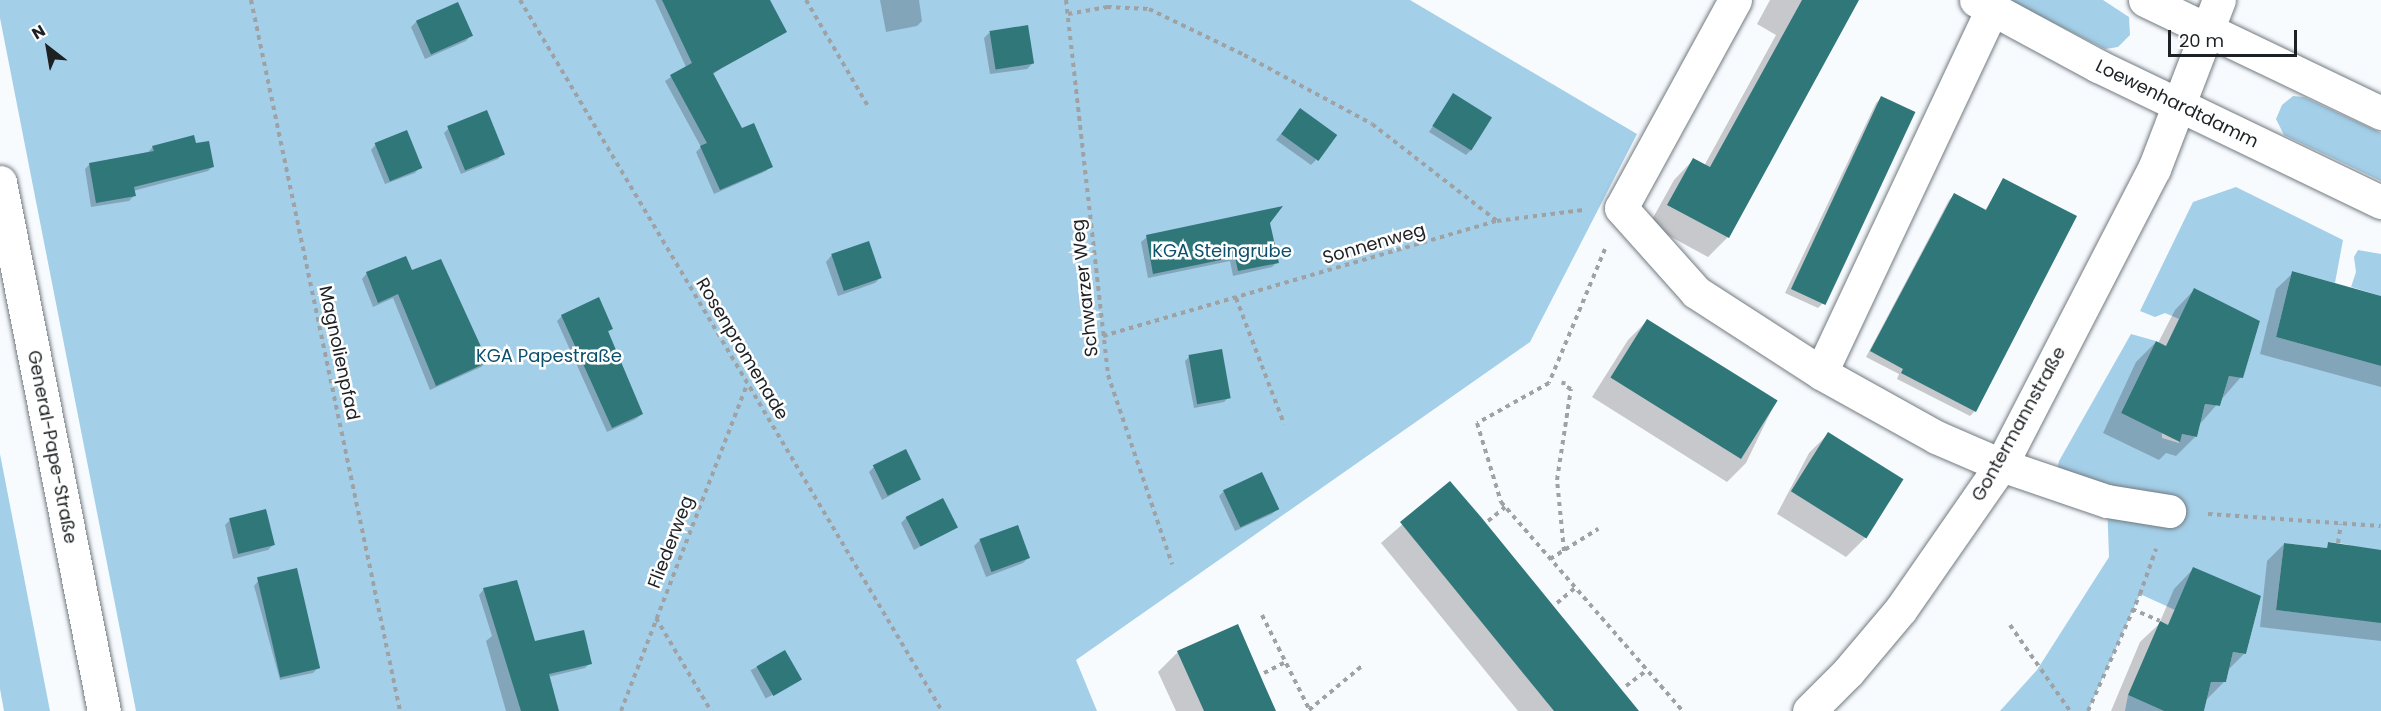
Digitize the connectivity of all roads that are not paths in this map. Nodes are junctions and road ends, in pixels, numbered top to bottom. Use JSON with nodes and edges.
{"nodes":[{"id":1,"x":1735,"y":0,"type":"edge"},
{"id":2,"x":2145,"y":0,"type":"edge"},
{"id":3,"x":2219,"y":0,"type":"edge"},
{"id":4,"x":1984,"y":4,"type":"edge"},
{"id":5,"x":2207,"y":30,"type":"junction"},
{"id":6,"x":2179,"y":105,"type":"junction"},
{"id":7,"x":2381,"y":113,"type":"edge"},
{"id":8,"x":0,"y":182,"type":"edge"},
{"id":9,"x":2381,"y":202,"type":"edge"},
{"id":10,"x":1821,"y":373,"type":"junction"},
{"id":11,"x":2001,"y":465,"type":"junction"},
{"id":12,"x":2169,"y":511,"type":"road end"},
{"id":13,"x":104,"y":711,"type":"edge"},
{"id":14,"x":1809,"y":711,"type":"edge"}],
"edges":[{"from":1,"to":10,"type":"street"},
{"from":2,"to":5,"type":"street"},
{"from":3,"to":5,"type":"street","name":"Gontermannstraße"},
{"from":4,"to":6,"type":"street","name":"Loewenhardtdamm"},
{"from":4,"to":10,"type":"street"},
{"from":5,"to":6,"type":"street","name":"Gontermannstraße"},
{"from":5,"to":7,"type":"street"},
{"from":6,"to":9,"type":"street","name":"Loewenhardtdamm"},
{"from":6,"to":11,"type":"street","name":"Gontermannstraße"},
{"from":8,"to":13,"type":"street","name":"General-Pape-Straße"},
{"from":10,"to":11,"type":"street"},
{"from":11,"to":12,"type":"street"},
{"from":11,"to":14,"type":"street","name":"Gontermannstraße"}]}
